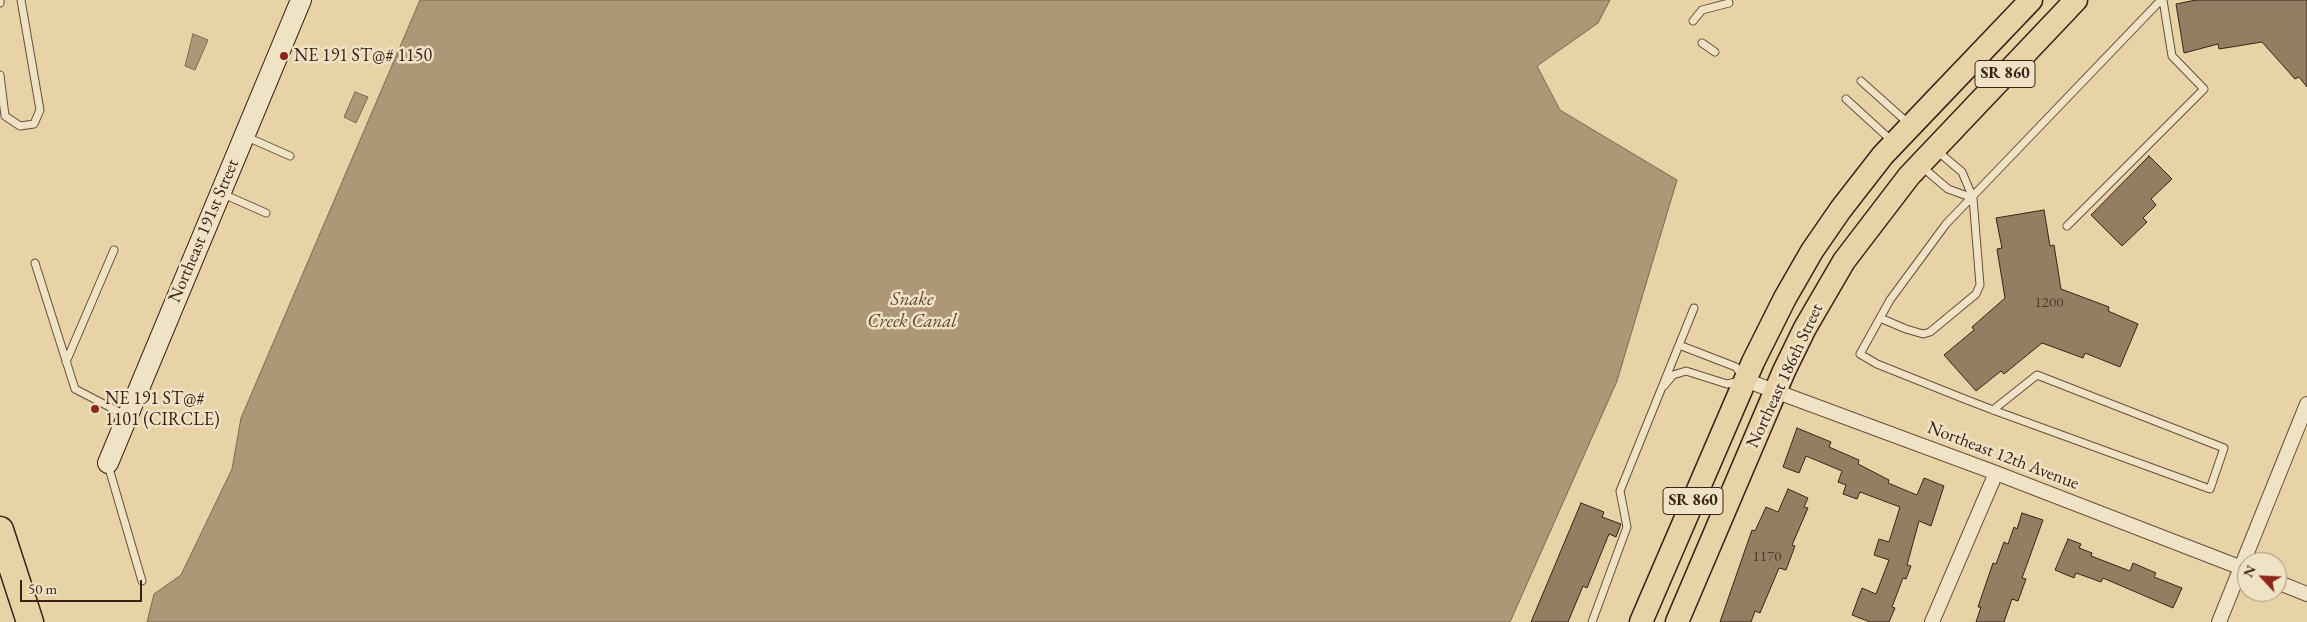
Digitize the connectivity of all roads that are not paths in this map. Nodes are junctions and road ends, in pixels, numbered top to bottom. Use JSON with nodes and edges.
{"nodes":[{"id":1,"x":21,"y":0,"type":"edge"},
{"id":2,"x":301,"y":0,"type":"edge"},
{"id":3,"x":2031,"y":0,"type":"edge"},
{"id":4,"x":2076,"y":0,"type":"edge"},
{"id":5,"x":2162,"y":0,"type":"edge"},
{"id":6,"x":1729,"y":4,"type":"dead end"},
{"id":7,"x":1693,"y":21,"type":"dead end"},
{"id":8,"x":1702,"y":44,"type":"dead end"},
{"id":9,"x":1715,"y":52,"type":"dead end"},
{"id":10,"x":0,"y":75,"type":"edge"},
{"id":11,"x":1861,"y":81,"type":"dead end"},
{"id":12,"x":1846,"y":99,"type":"dead end"},
{"id":13,"x":1910,"y":126,"type":"junction"},
{"id":14,"x":244,"y":136,"type":"junction"},
{"id":15,"x":1894,"y":143,"type":"junction"},
{"id":16,"x":1934,"y":148,"type":"junction"},
{"id":17,"x":290,"y":156,"type":"dead end"},
{"id":18,"x":1919,"y":164,"type":"junction"},
{"id":19,"x":220,"y":192,"type":"junction"},
{"id":20,"x":1974,"y":202,"type":"junction"},
{"id":21,"x":266,"y":213,"type":"dead end"},
{"id":22,"x":2067,"y":226,"type":"dead end"},
{"id":23,"x":114,"y":250,"type":"dead end"},
{"id":24,"x":35,"y":263,"type":"dead end"},
{"id":25,"x":1694,"y":308,"type":"dead end"},
{"id":26,"x":1880,"y":318,"type":"junction"},
{"id":27,"x":1679,"y":345,"type":"junction"},
{"id":28,"x":66,"y":362,"type":"junction"},
{"id":29,"x":1745,"y":380,"type":"junction"},
{"id":30,"x":1775,"y":391,"type":"junction"},
{"id":31,"x":1659,"y":392,"type":"junction"},
{"id":32,"x":2307,"y":404,"type":"edge"},
{"id":33,"x":1993,"y":410,"type":"junction"},
{"id":34,"x":128,"y":416,"type":"junction"},
{"id":35,"x":108,"y":463,"type":"joint"},
{"id":36,"x":1996,"y":472,"type":"junction"},
{"id":37,"x":0,"y":530,"type":"edge"},
{"id":38,"x":2250,"y":552,"type":"edge"},
{"id":39,"x":2237,"y":566,"type":"edge"},
{"id":40,"x":142,"y":581,"type":"dead end"},
{"id":41,"x":2237,"y":584,"type":"edge"},
{"id":42,"x":2287,"y":586,"type":"edge"},
{"id":43,"x":2307,"y":594,"type":"edge"},
{"id":44,"x":30,"y":622,"type":"edge"},
{"id":45,"x":1592,"y":622,"type":"edge"},
{"id":46,"x":1642,"y":622,"type":"edge"},
{"id":47,"x":1677,"y":622,"type":"edge"},
{"id":48,"x":1932,"y":622,"type":"edge"},
{"id":49,"x":2219,"y":622,"type":"edge"}],
"edges":[{"from":1,"to":10,"type":"lane"},
{"from":2,"to":14,"type":"street","name":"Northeast 191st Street"},
{"from":3,"to":13,"type":"main road","name":"Northeast 186th Street","number":"SR 860"},
{"from":4,"to":16,"type":"main road","name":"Northeast 186th Street","number":"SR 860"},
{"from":5,"to":20,"type":"lane"},
{"from":5,"to":22,"type":"lane"},
{"from":6,"to":7,"type":"lane"},
{"from":8,"to":9,"type":"lane"},
{"from":11,"to":13,"type":"lane"},
{"from":12,"to":15,"type":"lane"},
{"from":13,"to":15,"type":"main road","name":"Northeast 186th Street","number":"SR 860"},
{"from":13,"to":16,"type":"main road"},
{"from":14,"to":17,"type":"lane"},
{"from":14,"to":19,"type":"street","name":"Northeast 191st Street"},
{"from":15,"to":18,"type":"main road"},
{"from":15,"to":29,"type":"main road","name":"Northeast 186th Street","number":"SR 860"},
{"from":16,"to":18,"type":"main road","name":"Northeast 186th Street","number":"SR 860"},
{"from":16,"to":20,"type":"lane"},
{"from":18,"to":20,"type":"lane"},
{"from":18,"to":30,"type":"main road","name":"Northeast 186th Street","number":"SR 860"},
{"from":19,"to":21,"type":"lane"},
{"from":19,"to":34,"type":"street","name":"Northeast 191st Street"},
{"from":20,"to":26,"type":"lane"},
{"from":20,"to":26,"type":"lane"},
{"from":23,"to":28,"type":"lane"},
{"from":24,"to":28,"type":"lane"},
{"from":25,"to":27,"type":"lane"},
{"from":26,"to":33,"type":"lane"},
{"from":27,"to":29,"type":"lane"},
{"from":27,"to":31,"type":"lane"},
{"from":28,"to":34,"type":"lane"},
{"from":29,"to":30,"type":"street","name":"Northeast 12th Avenue"},
{"from":29,"to":31,"type":"lane"},
{"from":29,"to":46,"type":"main road","name":"Northeast 186th Street","number":"SR 860"},
{"from":30,"to":36,"type":"street","name":"Northeast 12th Avenue"},
{"from":30,"to":47,"type":"main road","name":"Northeast 186th Street","number":"SR 860"},
{"from":31,"to":45,"type":"lane"},
{"from":32,"to":38,"type":"street"},
{"from":33,"to":33,"type":"lane"},
{"from":34,"to":35,"type":"street","name":"Northeast 191st Street"},
{"from":35,"to":40,"type":"lane"},
{"from":36,"to":39,"type":"street","name":"Northeast 12th Avenue"},
{"from":36,"to":48,"type":"street"},
{"from":37,"to":44,"type":"highway"},
{"from":41,"to":49,"type":"street"},
{"from":42,"to":43,"type":"street"}]}
